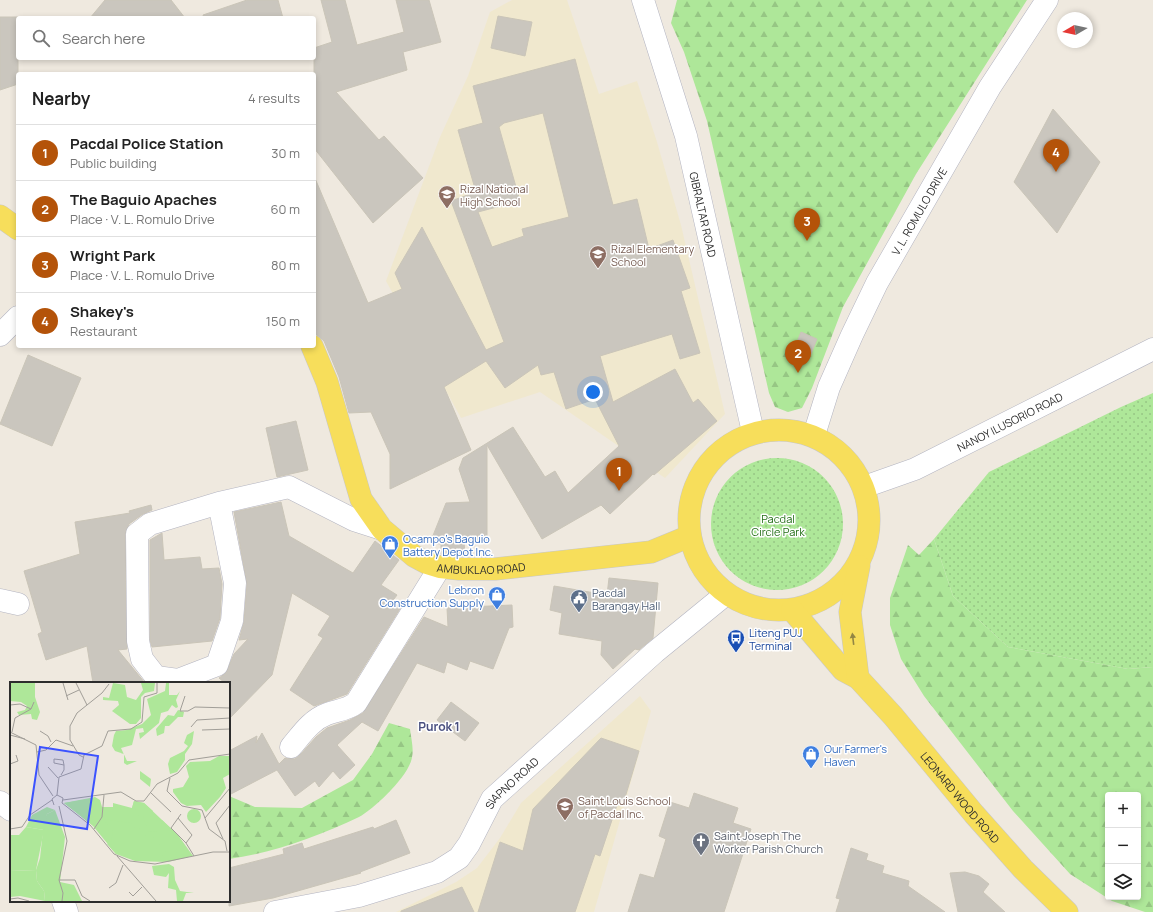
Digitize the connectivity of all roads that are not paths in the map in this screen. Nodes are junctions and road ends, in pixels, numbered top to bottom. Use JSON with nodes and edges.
{"nodes":[{"id":1,"x":643,"y":0,"type":"edge"},
{"id":2,"x":1047,"y":0,"type":"edge"},
{"id":3,"x":0,"y":216,"type":"edge"},
{"id":4,"x":16,"y":228,"type":"edge"},
{"id":5,"x":16,"y":319,"type":"edge"},
{"id":6,"x":0,"y":335,"type":"edge"},
{"id":7,"x":313,"y":348,"type":"edge"},
{"id":8,"x":1153,"y":349,"type":"edge"},
{"id":9,"x":753,"y":432,"type":"junction"},
{"id":10,"x":814,"y":435,"type":"junction"},
{"id":11,"x":864,"y":487,"type":"junction"},
{"id":12,"x":219,"y":503,"type":"junction"},
{"id":13,"x":382,"y":529,"type":"junction"},
{"id":14,"x":690,"y":536,"type":"junction"},
{"id":15,"x":859,"y":564,"type":"junction"},
{"id":16,"x":440,"y":567,"type":"junction"},
{"id":17,"x":726,"y":594,"type":"junction"},
{"id":18,"x":792,"y":610,"type":"junction"},
{"id":19,"x":858,"y":678,"type":"junction"},
{"id":20,"x":291,"y":747,"type":"dead end"},
{"id":21,"x":0,"y":802,"type":"edge"},
{"id":22,"x":10,"y":809,"type":"edge"},
{"id":23,"x":274,"y":912,"type":"edge"},
{"id":24,"x":1067,"y":912,"type":"edge"}],
"edges":[{"from":1,"to":9,"type":"street","name":"GIBRALTAR ROAD"},
{"from":2,"to":10,"type":"street","name":"V. L. ROMULO DRIVE"},
{"from":3,"to":4,"type":"main road"},
{"from":5,"to":6,"type":"street"},
{"from":7,"to":13,"type":"main road","name":"AMBUKLAO ROAD"},
{"from":8,"to":11,"type":"street","name":"NANOY ILUSORIO ROAD"},
{"from":9,"to":10,"type":"main road"},
{"from":9,"to":14,"type":"main road"},
{"from":10,"to":11,"type":"main road"},
{"from":11,"to":15,"type":"main road"},
{"from":12,"to":12,"type":"street"},
{"from":12,"to":13,"type":"street"},
{"from":13,"to":16,"type":"main road","name":"AMBUKLAO ROAD"},
{"from":14,"to":16,"type":"main road","name":"AMBUKLAO ROAD"},
{"from":14,"to":17,"type":"main road"},
{"from":15,"to":18,"type":"main road"},
{"from":19,"to":15,"type":"main road","one_way":true},
{"from":16,"to":20,"type":"street"},
{"from":17,"to":18,"type":"main road"},
{"from":17,"to":23,"type":"street","name":"SIAPNO ROAD"},
{"from":18,"to":19,"type":"main road","name":"LEONARD WOOD ROAD"},
{"from":19,"to":24,"type":"main road","name":"LEONARD WOOD ROAD"},
{"from":21,"to":22,"type":"street"}]}
